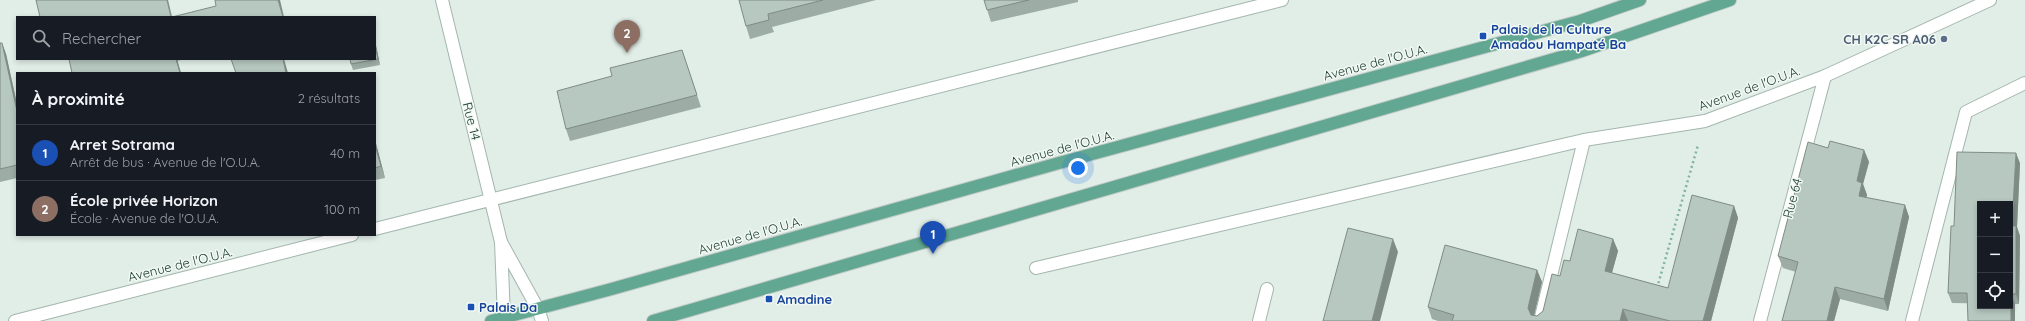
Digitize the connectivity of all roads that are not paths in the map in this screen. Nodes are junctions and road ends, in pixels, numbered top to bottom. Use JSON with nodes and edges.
{"nodes":[{"id":1,"x":442,"y":0,"type":"edge"},
{"id":2,"x":1282,"y":0,"type":"edge"},
{"id":3,"x":1640,"y":0,"type":"edge"},
{"id":4,"x":1730,"y":0,"type":"edge"},
{"id":5,"x":1990,"y":0,"type":"edge"},
{"id":6,"x":1825,"y":76,"type":"junction"},
{"id":7,"x":2025,"y":83,"type":"edge"},
{"id":8,"x":1584,"y":140,"type":"junction"},
{"id":9,"x":491,"y":200,"type":"junction"},
{"id":10,"x":376,"y":229,"type":"edge"},
{"id":11,"x":348,"y":236,"type":"edge"},
{"id":12,"x":501,"y":242,"type":"junction"},
{"id":13,"x":1036,"y":268,"type":"dead end"},
{"id":14,"x":1267,"y":289,"type":"dead end"},
{"id":15,"x":538,"y":309,"type":"junction"},
{"id":16,"x":504,"y":319,"type":"edge"},
{"id":17,"x":14,"y":321,"type":"edge"},
{"id":18,"x":491,"y":321,"type":"edge"},
{"id":19,"x":542,"y":321,"type":"edge"},
{"id":20,"x":652,"y":321,"type":"edge"},
{"id":21,"x":1259,"y":321,"type":"edge"},
{"id":22,"x":1540,"y":321,"type":"edge"},
{"id":23,"x":1760,"y":321,"type":"edge"},
{"id":24,"x":1912,"y":321,"type":"edge"}],
"edges":[{"from":1,"to":9,"type":"street","name":"Rue 14"},
{"from":2,"to":9,"type":"street"},
{"from":3,"to":15,"type":"main road","name":"Avenue de l'O.U.A."},
{"from":4,"to":20,"type":"main road"},
{"from":5,"to":6,"type":"street","name":"Avenue de l'O.U.A."},
{"from":6,"to":8,"type":"street","name":"Avenue de l'O.U.A."},
{"from":6,"to":23,"type":"street","name":"Rue 64"},
{"from":7,"to":24,"type":"street"},
{"from":8,"to":13,"type":"street","name":"Avenue de l'O.U.A."},
{"from":8,"to":22,"type":"street"},
{"from":9,"to":10,"type":"street"},
{"from":9,"to":12,"type":"street","name":"Rue 14"},
{"from":11,"to":17,"type":"street","name":"Avenue de l'O.U.A."},
{"from":12,"to":15,"type":"street"},
{"from":12,"to":16,"type":"street"},
{"from":14,"to":21,"type":"street"},
{"from":15,"to":16,"type":"main road","name":"Avenue de l'O.U.A."},
{"from":15,"to":19,"type":"street"},
{"from":16,"to":18,"type":"main road","name":"Avenue de l'O.U.A."}]}
